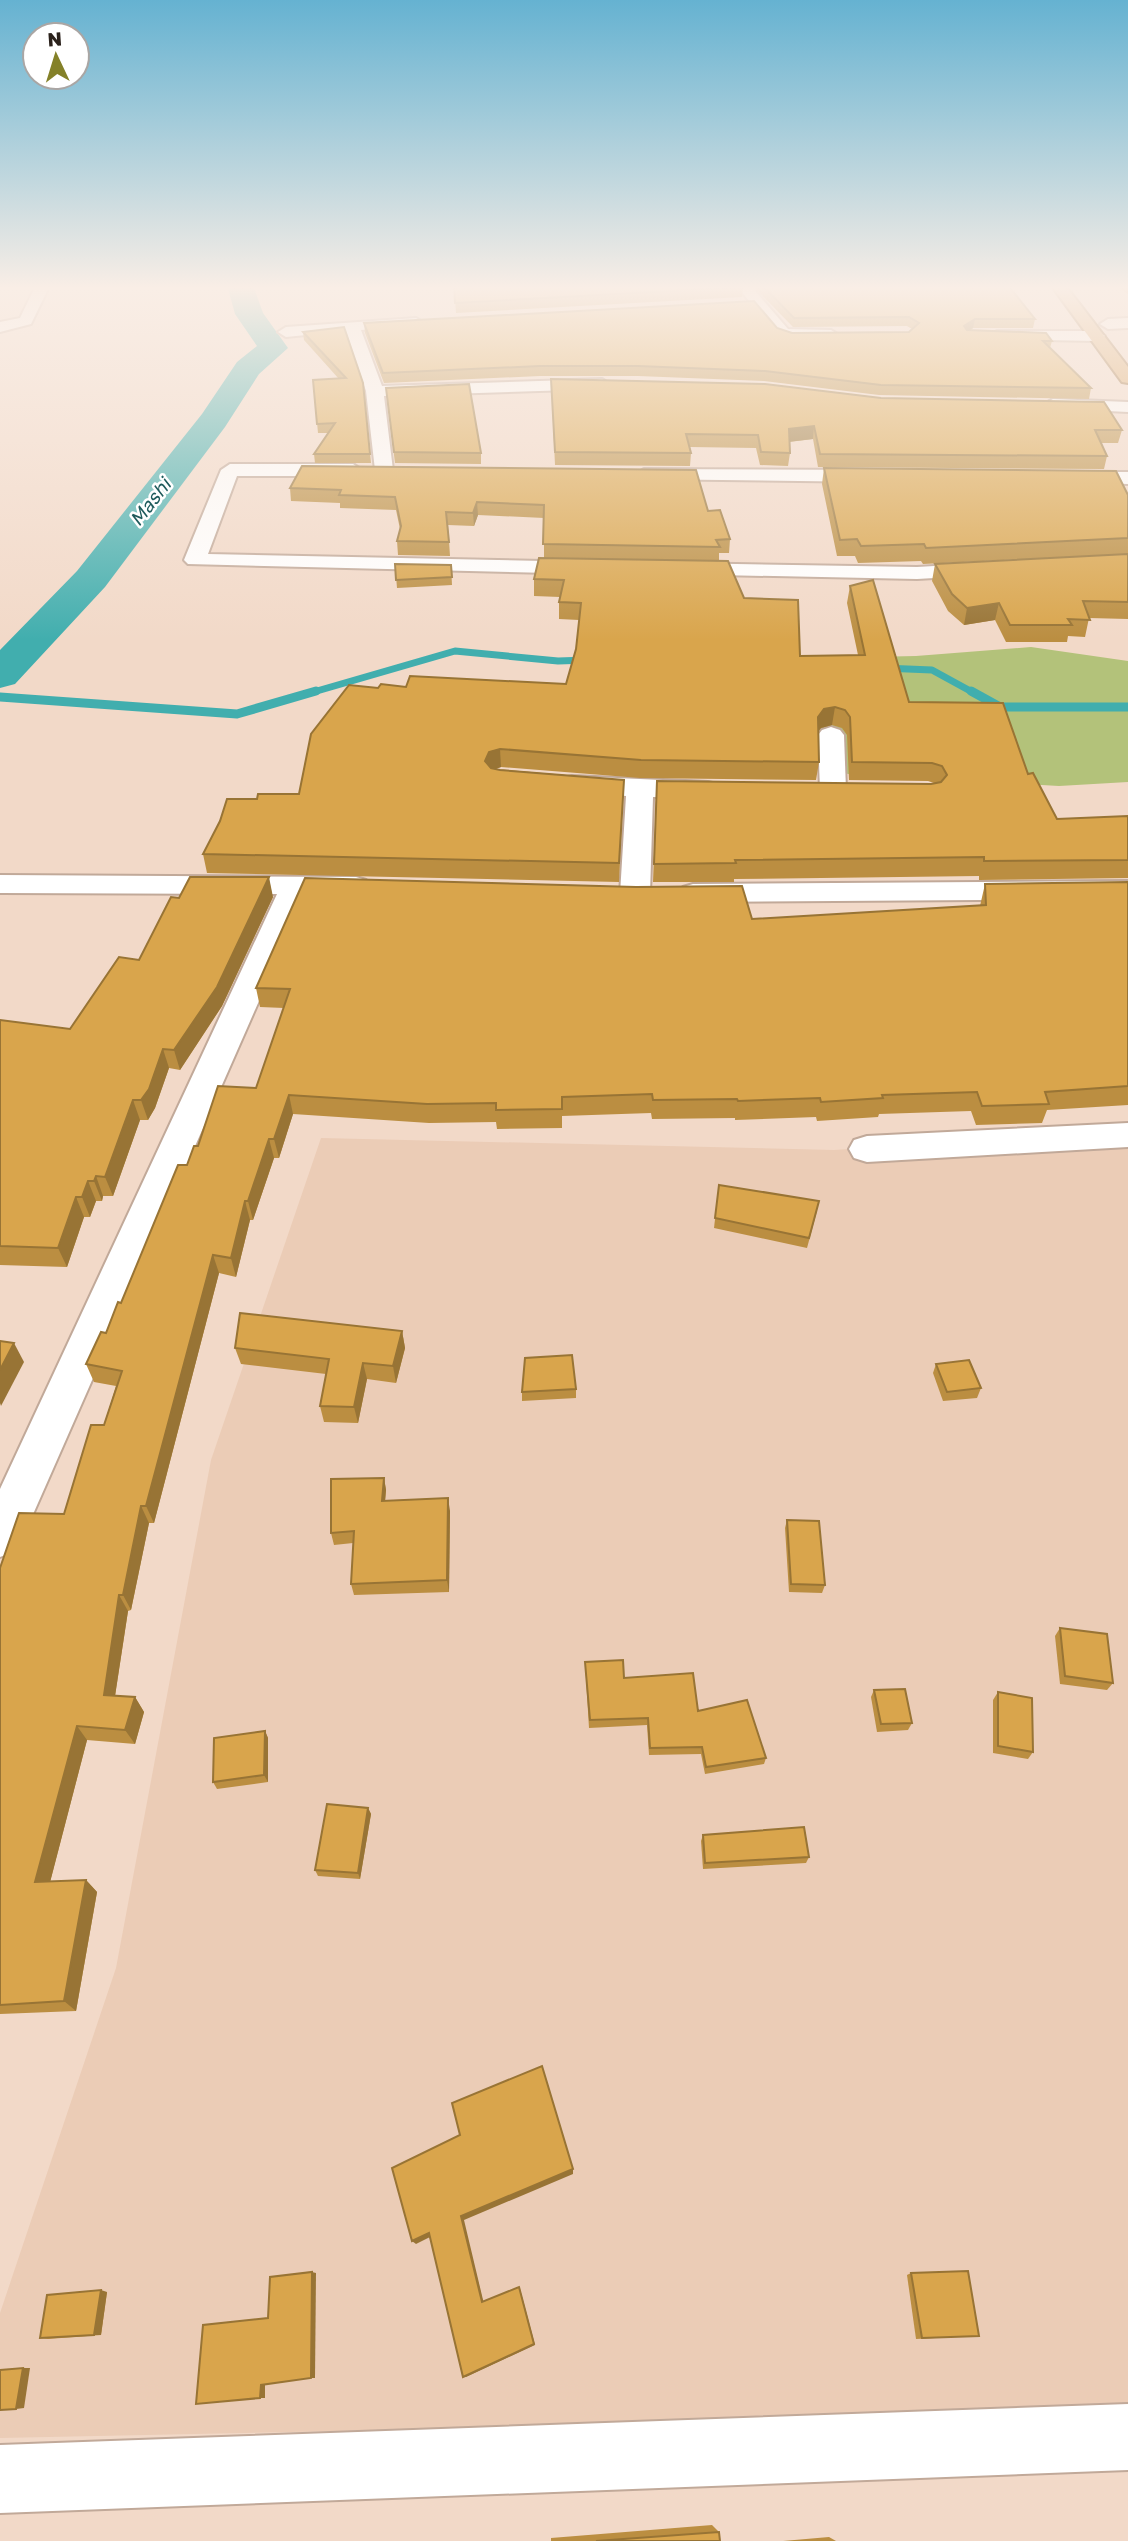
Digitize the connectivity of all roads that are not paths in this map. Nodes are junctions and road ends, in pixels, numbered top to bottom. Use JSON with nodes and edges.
{"nodes":[{"id":1,"x":378,"y":404,"type":"edge"},
{"id":2,"x":1046,"y":404,"type":"edge"},
{"id":3,"x":1128,"y":407,"type":"edge"},
{"id":4,"x":630,"y":475,"type":"edge"},
{"id":5,"x":893,"y":477,"type":"edge"},
{"id":6,"x":1045,"y":478,"type":"edge"},
{"id":7,"x":1128,"y":478,"type":"edge"},
{"id":8,"x":616,"y":568,"type":"edge"},
{"id":9,"x":1009,"y":568,"type":"edge"},
{"id":10,"x":657,"y":569,"type":"edge"},
{"id":11,"x":831,"y":735,"type":"dead end"},
{"id":12,"x":542,"y":781,"type":"edge"},
{"id":13,"x":640,"y":789,"type":"junction"},
{"id":14,"x":737,"y":790,"type":"edge"},
{"id":15,"x":806,"y":790,"type":"edge"},
{"id":16,"x":833,"y":790,"type":"junction"},
{"id":17,"x":860,"y":791,"type":"edge"},
{"id":18,"x":0,"y":884,"type":"edge"},
{"id":19,"x":296,"y":885,"type":"junction"},
{"id":20,"x":378,"y":887,"type":"edge"},
{"id":21,"x":1128,"y":890,"type":"edge"},
{"id":22,"x":1128,"y":1135,"type":"edge"},
{"id":23,"x":867,"y":1149,"type":"dead end"},
{"id":24,"x":0,"y":1537,"type":"edge"},
{"id":25,"x":1128,"y":2437,"type":"edge"},
{"id":26,"x":0,"y":2479,"type":"edge"}],
"edges":[{"from":1,"to":8,"type":"street"},
{"from":2,"to":3,"type":"street"},
{"from":4,"to":5,"type":"street"},
{"from":6,"to":7,"type":"street"},
{"from":9,"to":10,"type":"street"},
{"from":11,"to":16,"type":"street"},
{"from":12,"to":13,"type":"street"},
{"from":13,"to":14,"type":"street"},
{"from":13,"to":21,"type":"street"},
{"from":15,"to":16,"type":"street"},
{"from":16,"to":17,"type":"street"},
{"from":18,"to":19,"type":"street"},
{"from":19,"to":20,"type":"street"},
{"from":19,"to":24,"type":"street"},
{"from":22,"to":23,"type":"street"},
{"from":25,"to":26,"type":"street"}]}
